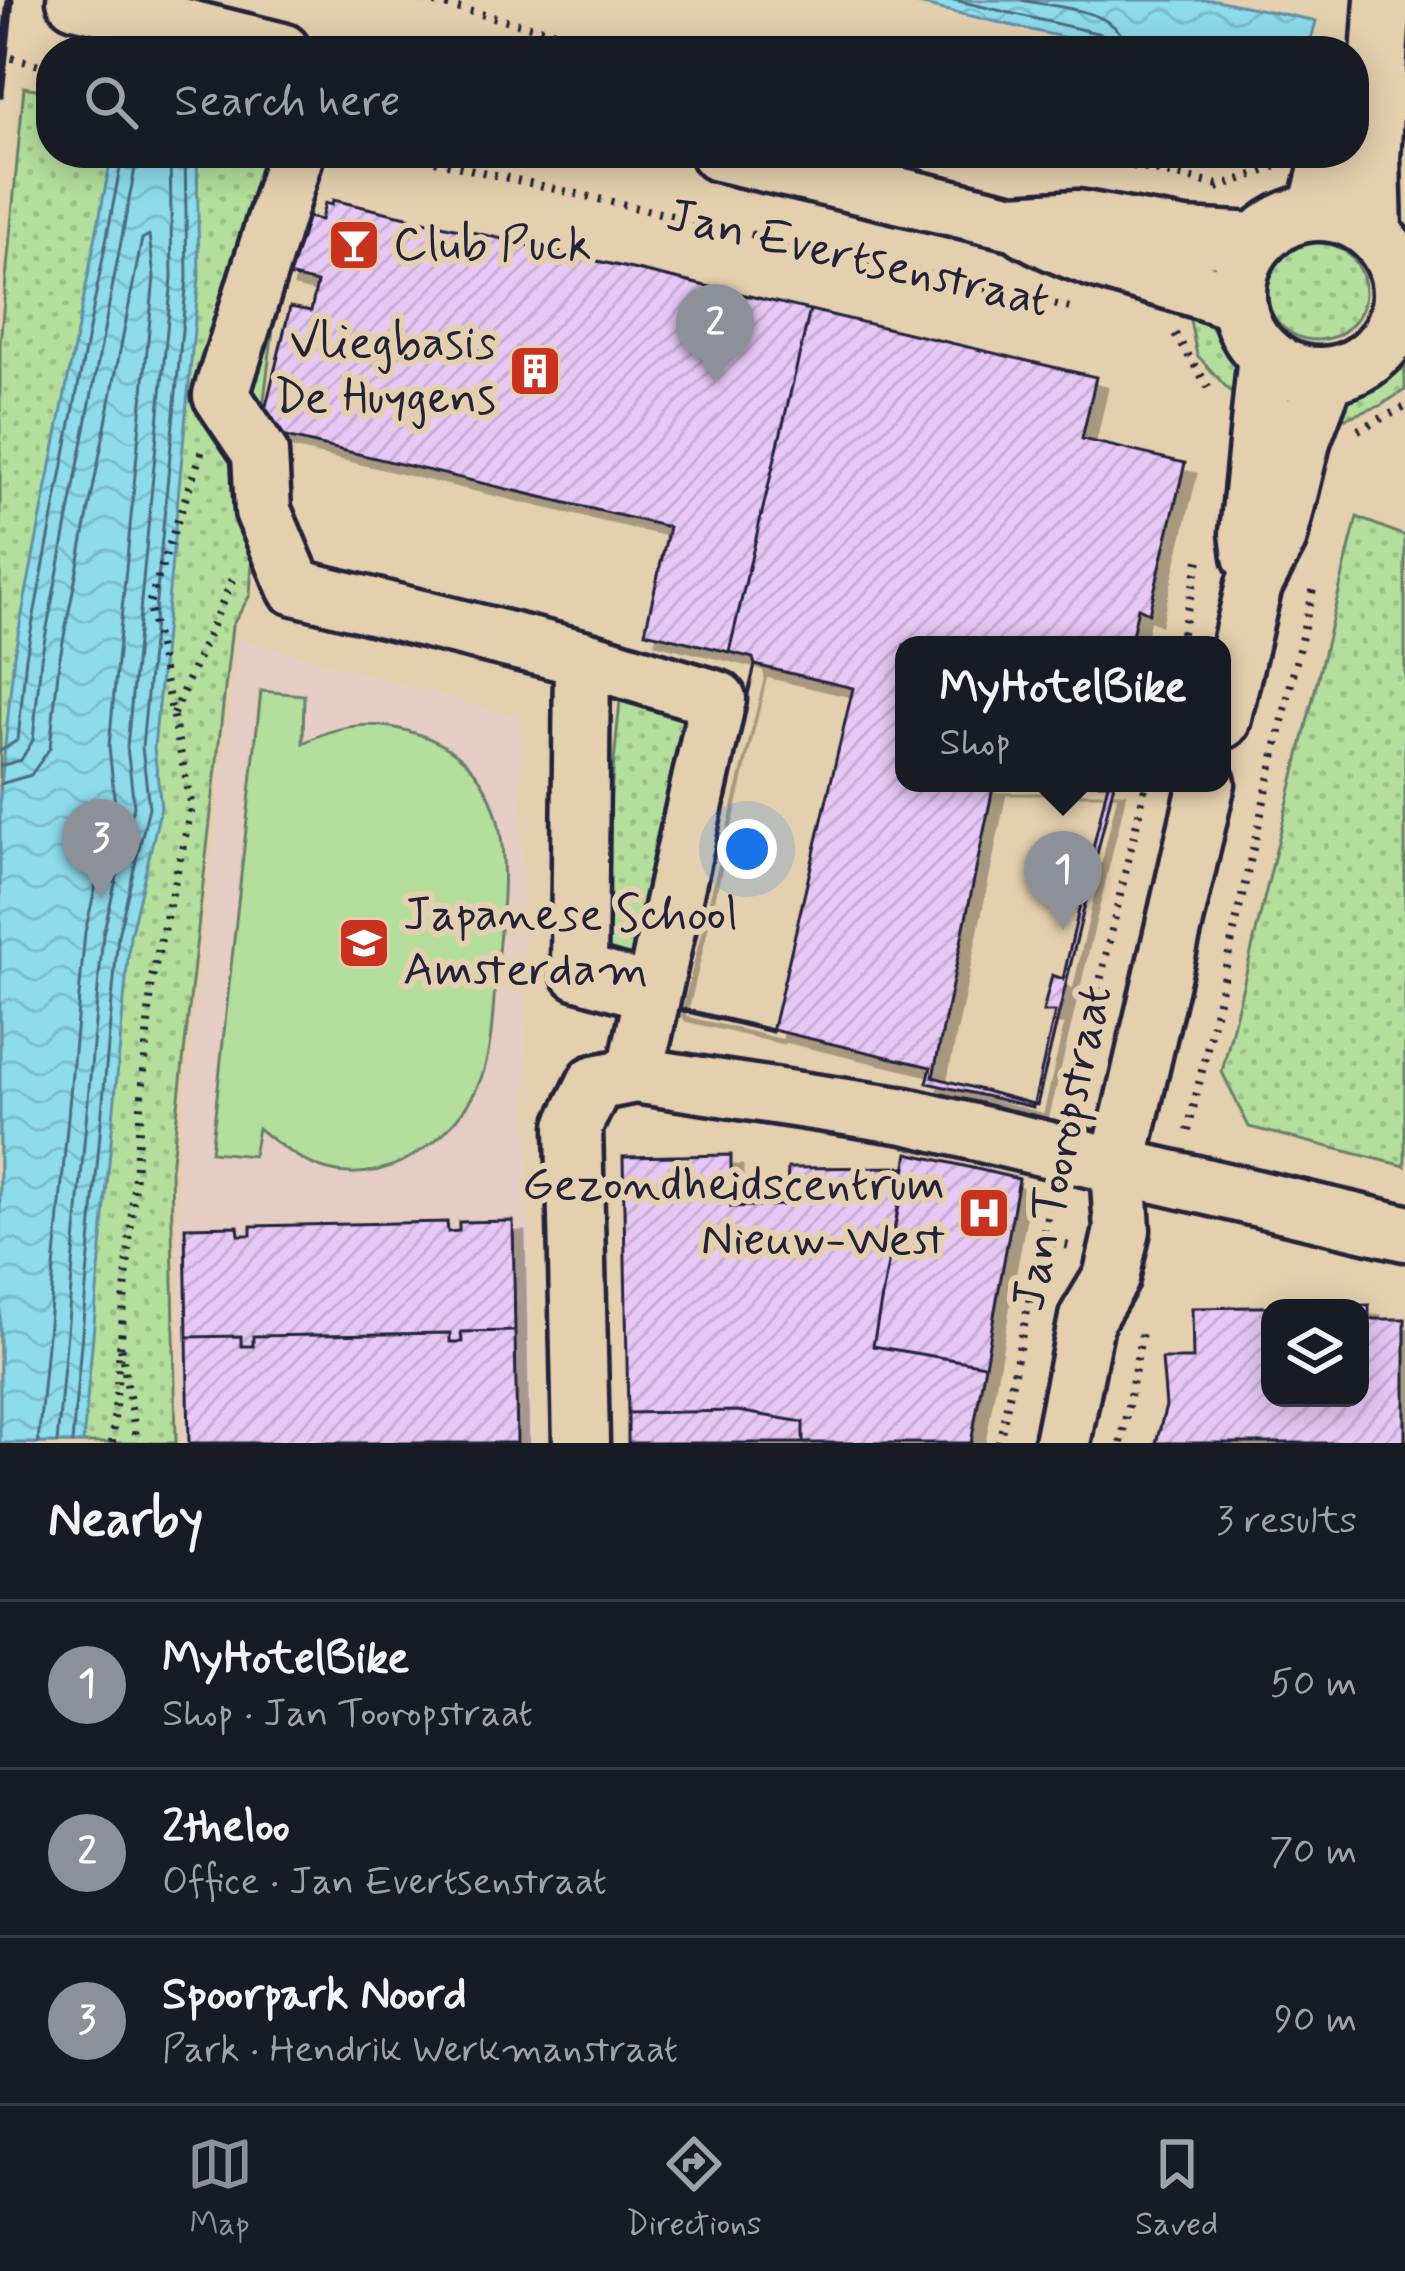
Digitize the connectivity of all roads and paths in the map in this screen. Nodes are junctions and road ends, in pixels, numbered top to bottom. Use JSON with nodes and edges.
{"nodes":[{"id":1,"x":75,"y":0,"type":"edge"},
{"id":2,"x":423,"y":0,"type":"edge"},
{"id":3,"x":221,"y":36,"type":"edge"},
{"id":4,"x":572,"y":36,"type":"edge"},
{"id":5,"x":1374,"y":41,"type":"edge"},
{"id":6,"x":0,"y":55,"type":"edge"},
{"id":7,"x":36,"y":64,"type":"edge"},
{"id":8,"x":291,"y":168,"type":"edge"},
{"id":9,"x":465,"y":168,"type":"edge"},
{"id":10,"x":782,"y":168,"type":"edge"},
{"id":11,"x":1142,"y":168,"type":"edge"},
{"id":12,"x":1275,"y":168,"type":"edge"},
{"id":13,"x":1309,"y":168,"type":"edge"},
{"id":14,"x":1316,"y":213,"type":"junction"},
{"id":15,"x":1013,"y":222,"type":"junction"},
{"id":16,"x":1374,"y":233,"type":"junction"},
{"id":17,"x":1257,"y":241,"type":"junction"},
{"id":18,"x":1402,"y":281,"type":"edge"},
{"id":19,"x":1238,"y":304,"type":"junction"},
{"id":20,"x":1081,"y":310,"type":"dead end"},
{"id":21,"x":1159,"y":330,"type":"dead end"},
{"id":22,"x":1395,"y":343,"type":"edge"},
{"id":23,"x":1266,"y":355,"type":"junction"},
{"id":24,"x":1327,"y":375,"type":"junction"},
{"id":25,"x":1215,"y":397,"type":"dead end"},
{"id":26,"x":1405,"y":407,"type":"edge"},
{"id":27,"x":1349,"y":434,"type":"dead end"},
{"id":28,"x":184,"y":500,"type":"dead end"},
{"id":29,"x":263,"y":511,"type":"junction"},
{"id":30,"x":1318,"y":570,"type":"dead end"},
{"id":31,"x":1254,"y":585,"type":"junction"},
{"id":32,"x":582,"y":658,"type":"junction"},
{"id":33,"x":1231,"y":683,"type":"edge"},
{"id":34,"x":172,"y":716,"type":"junction"},
{"id":35,"x":1144,"y":792,"type":"edge"},
{"id":36,"x":1206,"y":792,"type":"edge"},
{"id":37,"x":650,"y":992,"type":"junction"},
{"id":38,"x":635,"y":1075,"type":"junction"},
{"id":39,"x":1188,"y":1127,"type":"dead end"},
{"id":40,"x":1061,"y":1149,"type":"junction"},
{"id":41,"x":1118,"y":1167,"type":"junction"},
{"id":42,"x":1405,"y":1233,"type":"edge"},
{"id":43,"x":119,"y":1341,"type":"junction"},
{"id":44,"x":112,"y":1443,"type":"edge"},
{"id":45,"x":136,"y":1443,"type":"edge"},
{"id":46,"x":581,"y":1443,"type":"edge"},
{"id":47,"x":999,"y":1443,"type":"edge"},
{"id":48,"x":1063,"y":1443,"type":"edge"}],
"edges":[{"from":1,"to":3,"type":"street"},
{"from":2,"to":4,"type":"path"},
{"from":5,"to":16,"type":"street"},
{"from":6,"to":7,"type":"path"},
{"from":8,"to":29,"type":"street"},
{"from":9,"to":20,"type":"path","name":"Jan Evertsenstraat"},
{"from":10,"to":15,"type":"street","name":"Jan Evertsenstraat"},
{"from":11,"to":12,"type":"path"},
{"from":13,"to":14,"type":"street"},
{"from":14,"to":16,"type":"street"},
{"from":14,"to":17,"type":"street"},
{"from":15,"to":17,"type":"street","name":"Jan Evertsenstraat"},
{"from":15,"to":19,"type":"street","name":"Jan Evertsenstraat"},
{"from":16,"to":18,"type":"street"},
{"from":17,"to":19,"type":"street"},
{"from":18,"to":22,"type":"street"},
{"from":19,"to":23,"type":"street"},
{"from":21,"to":25,"type":"path"},
{"from":22,"to":24,"type":"street"},
{"from":23,"to":24,"type":"street"},
{"from":23,"to":31,"type":"street"},
{"from":24,"to":31,"type":"street"},
{"from":26,"to":27,"type":"path"},
{"from":28,"to":34,"type":"path"},
{"from":29,"to":32,"type":"street"},
{"from":29,"to":34,"type":"path"},
{"from":30,"to":39,"type":"path"},
{"from":31,"to":33,"type":"street"},
{"from":32,"to":37,"type":"street"},
{"from":32,"to":37,"type":"street"},
{"from":34,"to":43,"type":"path"},
{"from":35,"to":40,"type":"path","name":"Jan Tooropstraat"},
{"from":36,"to":41,"type":"street","name":"Jan Tooropstraat"},
{"from":37,"to":38,"type":"street"},
{"from":38,"to":40,"type":"street"},
{"from":38,"to":46,"type":"street"},
{"from":40,"to":41,"type":"street"},
{"from":40,"to":47,"type":"path","name":"Jan Tooropstraat"},
{"from":41,"to":42,"type":"street"},
{"from":41,"to":48,"type":"street","name":"Jan Tooropstraat"},
{"from":43,"to":44,"type":"path"},
{"from":43,"to":45,"type":"path"}]}
